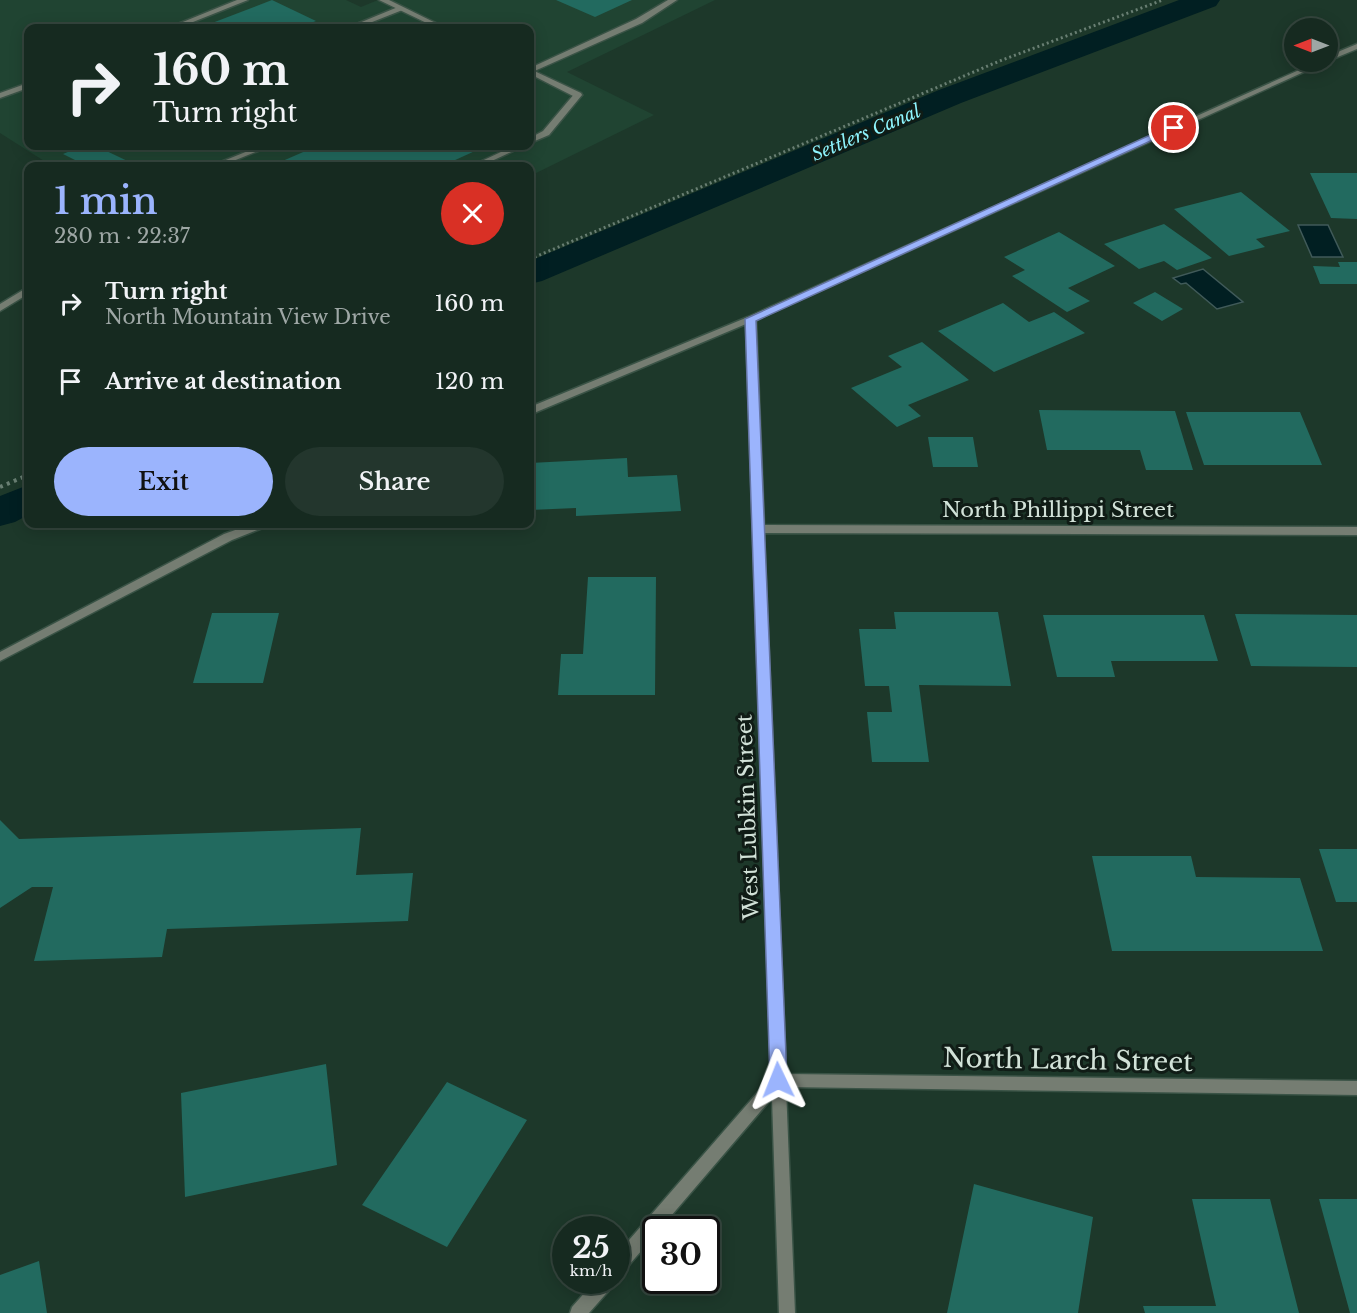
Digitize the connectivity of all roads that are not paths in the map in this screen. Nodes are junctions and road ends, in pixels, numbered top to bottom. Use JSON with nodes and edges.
{"nodes":[{"id":1,"x":244,"y":0,"type":"edge"},
{"id":2,"x":383,"y":0,"type":"edge"},
{"id":3,"x":673,"y":0,"type":"edge"},
{"id":4,"x":401,"y":9,"type":"junction"},
{"id":5,"x":182,"y":24,"type":"edge"},
{"id":6,"x":362,"y":24,"type":"edge"},
{"id":7,"x":433,"y":24,"type":"edge"},
{"id":8,"x":1357,"y":46,"type":"edge"},
{"id":9,"x":1338,"y":55,"type":"edge"},
{"id":10,"x":534,"y":69,"type":"edge"},
{"id":11,"x":1300,"y":72,"type":"edge"},
{"id":12,"x":534,"y":73,"type":"edge"},
{"id":13,"x":24,"y":86,"type":"edge"},
{"id":14,"x":0,"y":96,"type":"edge"},
{"id":15,"x":534,"y":139,"type":"edge"},
{"id":16,"x":256,"y":150,"type":"edge"},
{"id":17,"x":510,"y":150,"type":"edge"},
{"id":18,"x":225,"y":162,"type":"edge"},
{"id":19,"x":484,"y":162,"type":"edge"},
{"id":20,"x":24,"y":293,"type":"edge"},
{"id":21,"x":0,"y":308,"type":"edge"},
{"id":22,"x":751,"y":319,"type":"junction"},
{"id":23,"x":534,"y":409,"type":"edge"},
{"id":24,"x":251,"y":528,"type":"edge"},
{"id":25,"x":759,"y":529,"type":"junction"},
{"id":26,"x":1357,"y":531,"type":"edge"},
{"id":27,"x":0,"y":657,"type":"edge"},
{"id":28,"x":778,"y":1080,"type":"junction"},
{"id":29,"x":1357,"y":1089,"type":"edge"},
{"id":30,"x":630,"y":1253,"type":"edge"},
{"id":31,"x":595,"y":1294,"type":"edge"},
{"id":32,"x":578,"y":1313,"type":"edge"},
{"id":33,"x":787,"y":1313,"type":"edge"}],
"edges":[{"from":1,"to":5,"type":"street"},
{"from":2,"to":4,"type":"street"},
{"from":3,"to":10,"type":"street"},
{"from":4,"to":6,"type":"street"},
{"from":4,"to":7,"type":"street"},
{"from":8,"to":9,"type":"street"},
{"from":11,"to":22,"type":"street"},
{"from":12,"to":15,"type":"street"},
{"from":13,"to":14,"type":"street"},
{"from":16,"to":18,"type":"street"},
{"from":17,"to":19,"type":"street"},
{"from":20,"to":21,"type":"street"},
{"from":22,"to":23,"type":"street"},
{"from":22,"to":25,"type":"street","name":"West Lubkin Street"},
{"from":24,"to":27,"type":"street"},
{"from":25,"to":26,"type":"street","name":"North Phillippi Street"},
{"from":25,"to":28,"type":"street","name":"West Lubkin Street"},
{"from":28,"to":29,"type":"street","name":"North Larch Street"},
{"from":28,"to":30,"type":"street"},
{"from":28,"to":33,"type":"street","name":"West Lubkin Street"},
{"from":31,"to":32,"type":"street"}]}
